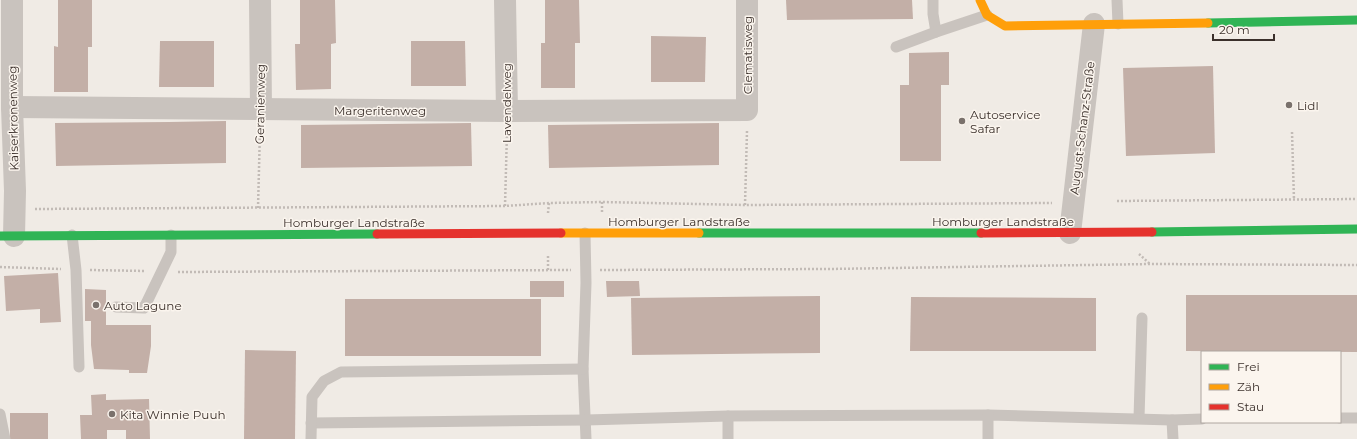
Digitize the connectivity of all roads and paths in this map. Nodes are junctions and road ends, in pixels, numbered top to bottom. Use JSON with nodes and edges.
{"nodes":[{"id":1,"x":12,"y":0,"type":"edge"},
{"id":2,"x":260,"y":0,"type":"edge"},
{"id":3,"x":505,"y":0,"type":"edge"},
{"id":4,"x":747,"y":0,"type":"edge"},
{"id":5,"x":932,"y":0,"type":"edge"},
{"id":6,"x":980,"y":0,"type":"edge"},
{"id":7,"x":1117,"y":0,"type":"edge"},
{"id":8,"x":987,"y":15,"type":"junction"},
{"id":9,"x":1357,"y":20,"type":"edge"},
{"id":10,"x":1094,"y":24,"type":"junction"},
{"id":11,"x":1118,"y":24,"type":"junction"},
{"id":12,"x":936,"y":32,"type":"junction"},
{"id":13,"x":896,"y":47,"type":"dead end"},
{"id":14,"x":6,"y":107,"type":"edge"},
{"id":15,"x":261,"y":110,"type":"junction"},
{"id":16,"x":747,"y":110,"type":"joint"},
{"id":17,"x":507,"y":111,"type":"junction"},
{"id":18,"x":1292,"y":132,"type":"dead end"},
{"id":19,"x":746,"y":153,"type":"dead end"},
{"id":20,"x":1357,"y":199,"type":"edge"},
{"id":21,"x":1294,"y":200,"type":"junction"},
{"id":22,"x":1117,"y":201,"type":"dead end"},
{"id":23,"x":1038,"y":203,"type":"dead end"},
{"id":24,"x":745,"y":205,"type":"junction"},
{"id":25,"x":505,"y":206,"type":"junction"},
{"id":26,"x":258,"y":208,"type":"junction"},
{"id":27,"x":38,"y":209,"type":"dead end"},
{"id":28,"x":1357,"y":229,"type":"edge"},
{"id":29,"x":585,"y":233,"type":"junction"},
{"id":30,"x":1070,"y":233,"type":"junction"},
{"id":31,"x":72,"y":235,"type":"junction"},
{"id":32,"x":171,"y":235,"type":"junction"},
{"id":33,"x":7,"y":236,"type":"edge"},
{"id":34,"x":1357,"y":265,"type":"edge"},
{"id":35,"x":0,"y":267,"type":"edge"},
{"id":36,"x":76,"y":270,"type":"junction"},
{"id":37,"x":562,"y":270,"type":"dead end"},
{"id":38,"x":607,"y":270,"type":"dead end"},
{"id":39,"x":161,"y":272,"type":"junction"},
{"id":40,"x":116,"y":307,"type":"dead end"},
{"id":41,"x":1142,"y":318,"type":"dead end"},
{"id":42,"x":79,"y":367,"type":"dead end"},
{"id":43,"x":584,"y":369,"type":"junction"},
{"id":44,"x":0,"y":414,"type":"edge"},
{"id":45,"x":988,"y":415,"type":"junction"},
{"id":46,"x":728,"y":416,"type":"junction"},
{"id":47,"x":1139,"y":418,"type":"junction"},
{"id":48,"x":1341,"y":418,"type":"edge"},
{"id":49,"x":1357,"y":418,"type":"edge"},
{"id":50,"x":586,"y":420,"type":"junction"},
{"id":51,"x":1172,"y":420,"type":"junction"},
{"id":52,"x":1201,"y":420,"type":"edge"},
{"id":53,"x":311,"y":423,"type":"junction"},
{"id":54,"x":5,"y":439,"type":"edge"},
{"id":55,"x":312,"y":439,"type":"edge"},
{"id":56,"x":586,"y":439,"type":"edge"},
{"id":57,"x":728,"y":439,"type":"edge"},
{"id":58,"x":988,"y":439,"type":"edge"},
{"id":59,"x":1173,"y":439,"type":"edge"}],
"edges":[{"from":1,"to":14,"type":"street","name":"Kaiserkronenweg"},
{"from":2,"to":15,"type":"street","name":"Geranienweg"},
{"from":3,"to":17,"type":"street","name":"Lavendelweg"},
{"from":4,"to":16,"type":"street","name":"Clematisweg"},
{"from":5,"to":12,"type":"lane"},
{"from":6,"to":8,"type":"street"},
{"from":7,"to":11,"type":"lane"},
{"from":8,"to":10,"type":"street"},
{"from":8,"to":12,"type":"lane"},
{"from":9,"to":11,"type":"street"},
{"from":10,"to":11,"type":"street"},
{"from":10,"to":30,"type":"street","name":"August-Schanz-Straße"},
{"from":12,"to":13,"type":"lane"},
{"from":14,"to":15,"type":"street","name":"Margeritenweg"},
{"from":14,"to":33,"type":"street","name":"Kaiserkronenweg"},
{"from":15,"to":17,"type":"street","name":"Margeritenweg"},
{"from":15,"to":26,"type":"path","name":"Geranienweg"},
{"from":16,"to":17,"type":"street","name":"Margeritenweg"},
{"from":17,"to":25,"type":"path","name":"Lavendelweg"},
{"from":18,"to":21,"type":"path"},
{"from":19,"to":24,"type":"path"},
{"from":20,"to":21,"type":"path"},
{"from":21,"to":22,"type":"path"},
{"from":23,"to":24,"type":"path"},
{"from":24,"to":25,"type":"path"},
{"from":25,"to":26,"type":"path"},
{"from":26,"to":27,"type":"path"},
{"from":28,"to":30,"type":"street","name":"Homburger Landstraße"},
{"from":29,"to":30,"type":"street","name":"Homburger Landstraße"},
{"from":29,"to":32,"type":"street","name":"Homburger Landstraße"},
{"from":29,"to":43,"type":"lane"},
{"from":31,"to":32,"type":"street","name":"Homburger Landstraße"},
{"from":31,"to":33,"type":"street","name":"Homburger Landstraße"},
{"from":31,"to":36,"type":"lane"},
{"from":32,"to":39,"type":"lane"},
{"from":34,"to":38,"type":"path"},
{"from":35,"to":36,"type":"path"},
{"from":36,"to":39,"type":"path"},
{"from":36,"to":42,"type":"lane"},
{"from":37,"to":39,"type":"path"},
{"from":39,"to":40,"type":"lane"},
{"from":41,"to":47,"type":"lane"},
{"from":43,"to":50,"type":"lane"},
{"from":43,"to":53,"type":"lane"},
{"from":44,"to":54,"type":"lane"},
{"from":45,"to":46,"type":"lane"},
{"from":45,"to":47,"type":"lane"},
{"from":45,"to":58,"type":"lane"},
{"from":46,"to":50,"type":"lane"},
{"from":46,"to":57,"type":"lane"},
{"from":47,"to":51,"type":"lane"},
{"from":48,"to":49,"type":"lane"},
{"from":50,"to":53,"type":"lane"},
{"from":50,"to":56,"type":"lane"},
{"from":51,"to":52,"type":"lane"},
{"from":51,"to":59,"type":"lane"},
{"from":53,"to":55,"type":"lane"}]}
